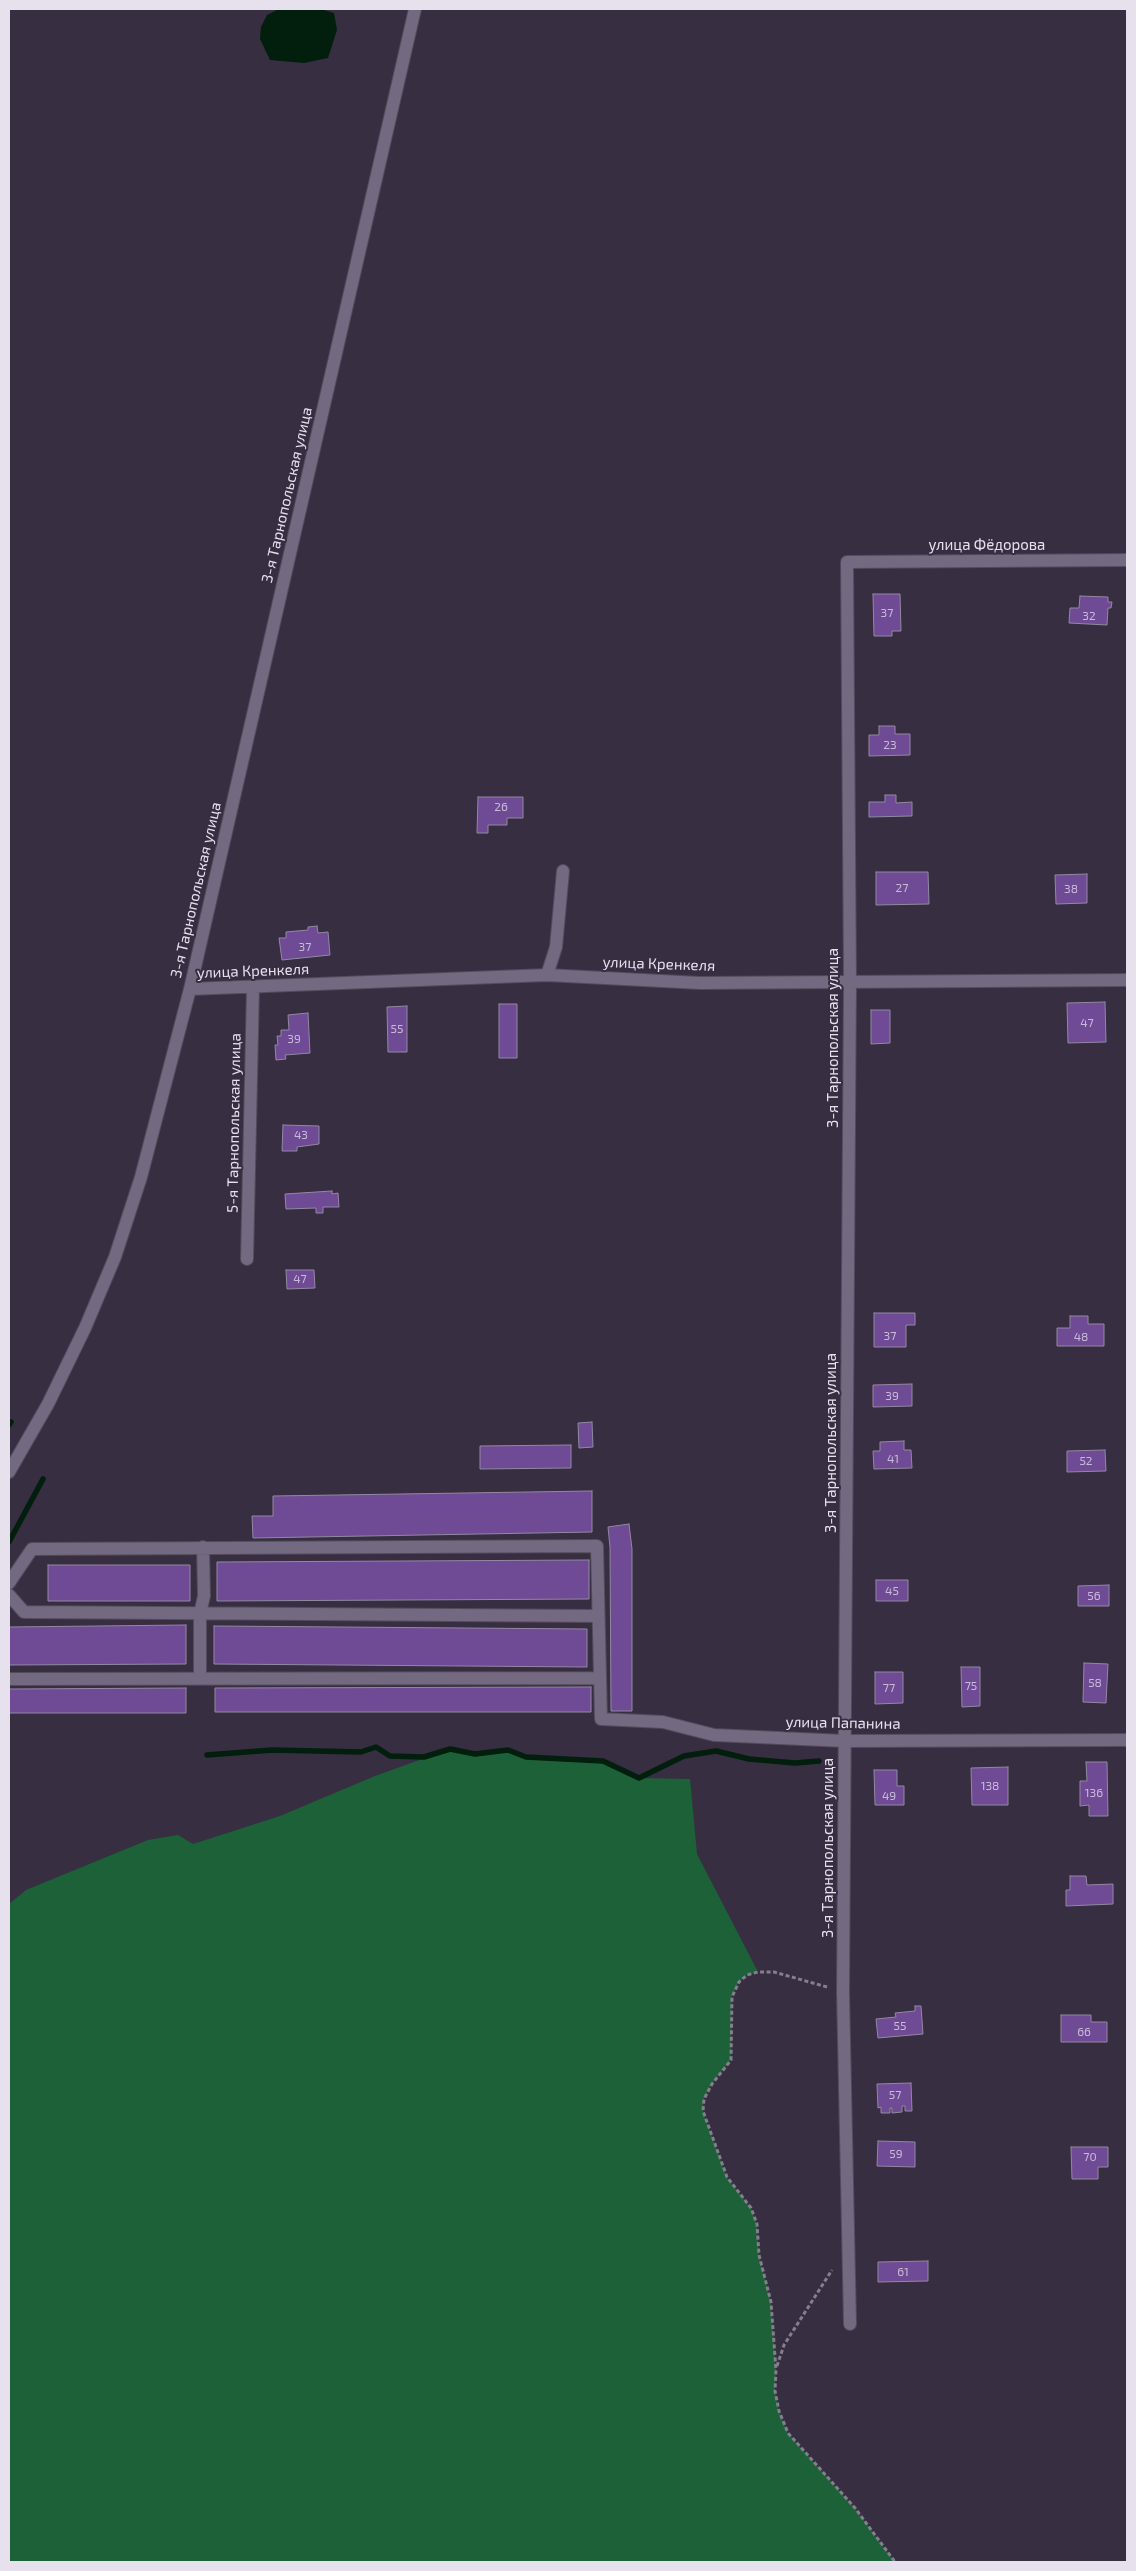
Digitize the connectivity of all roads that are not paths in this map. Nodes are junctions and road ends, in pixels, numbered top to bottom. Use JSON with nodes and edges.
{"nodes":[{"id":1,"x":415,"y":9,"type":"edge"},
{"id":2,"x":1127,"y":560,"type":"edge"},
{"id":3,"x":847,"y":562,"type":"joint"},
{"id":4,"x":562,"y":871,"type":"dead end"},
{"id":5,"x":547,"y":975,"type":"junction"},
{"id":6,"x":1127,"y":980,"type":"edge"},
{"id":7,"x":850,"y":982,"type":"junction"},
{"id":8,"x":254,"y":988,"type":"junction"},
{"id":9,"x":190,"y":989,"type":"junction"},
{"id":10,"x":247,"y":1259,"type":"dead end"},
{"id":11,"x":9,"y":1472,"type":"edge"},
{"id":12,"x":203,"y":1548,"type":"junction"},
{"id":13,"x":9,"y":1583,"type":"edge"},
{"id":14,"x":9,"y":1594,"type":"edge"},
{"id":15,"x":200,"y":1614,"type":"junction"},
{"id":16,"x":598,"y":1616,"type":"junction"},
{"id":17,"x":200,"y":1678,"type":"junction"},
{"id":18,"x":599,"y":1678,"type":"junction"},
{"id":19,"x":9,"y":1679,"type":"edge"},
{"id":20,"x":1127,"y":1740,"type":"edge"},
{"id":21,"x":845,"y":1741,"type":"junction"},
{"id":22,"x":850,"y":2324,"type":"dead end"}],
"edges":[{"from":1,"to":9,"type":"street","name":"3-я Тарнопольская улица"},
{"from":2,"to":3,"type":"street","name":"улица Фёдорова"},
{"from":3,"to":7,"type":"street","name":"3-я Тарнопольская улица"},
{"from":4,"to":5,"type":"street"},
{"from":5,"to":7,"type":"street","name":"улица Кренкеля"},
{"from":5,"to":8,"type":"street","name":"улица Кренкеля"},
{"from":6,"to":7,"type":"street","name":"улица Кренкеля"},
{"from":7,"to":21,"type":"street","name":"3-я Тарнопольская улица"},
{"from":8,"to":9,"type":"street","name":"улица Кренкеля"},
{"from":8,"to":10,"type":"street","name":"5-я Тарнопольская улица"},
{"from":9,"to":11,"type":"street","name":"3-я Тарнопольская улица"},
{"from":12,"to":13,"type":"street"},
{"from":12,"to":15,"type":"street"},
{"from":12,"to":16,"type":"street"},
{"from":14,"to":15,"type":"street"},
{"from":15,"to":16,"type":"street"},
{"from":15,"to":17,"type":"street"},
{"from":16,"to":18,"type":"street"},
{"from":17,"to":18,"type":"street"},
{"from":17,"to":19,"type":"street"},
{"from":18,"to":21,"type":"street","name":"улица Папанина"},
{"from":20,"to":21,"type":"street","name":"улица Папанина"},
{"from":21,"to":22,"type":"street","name":"3-я Тарнопольская улица"}]}
